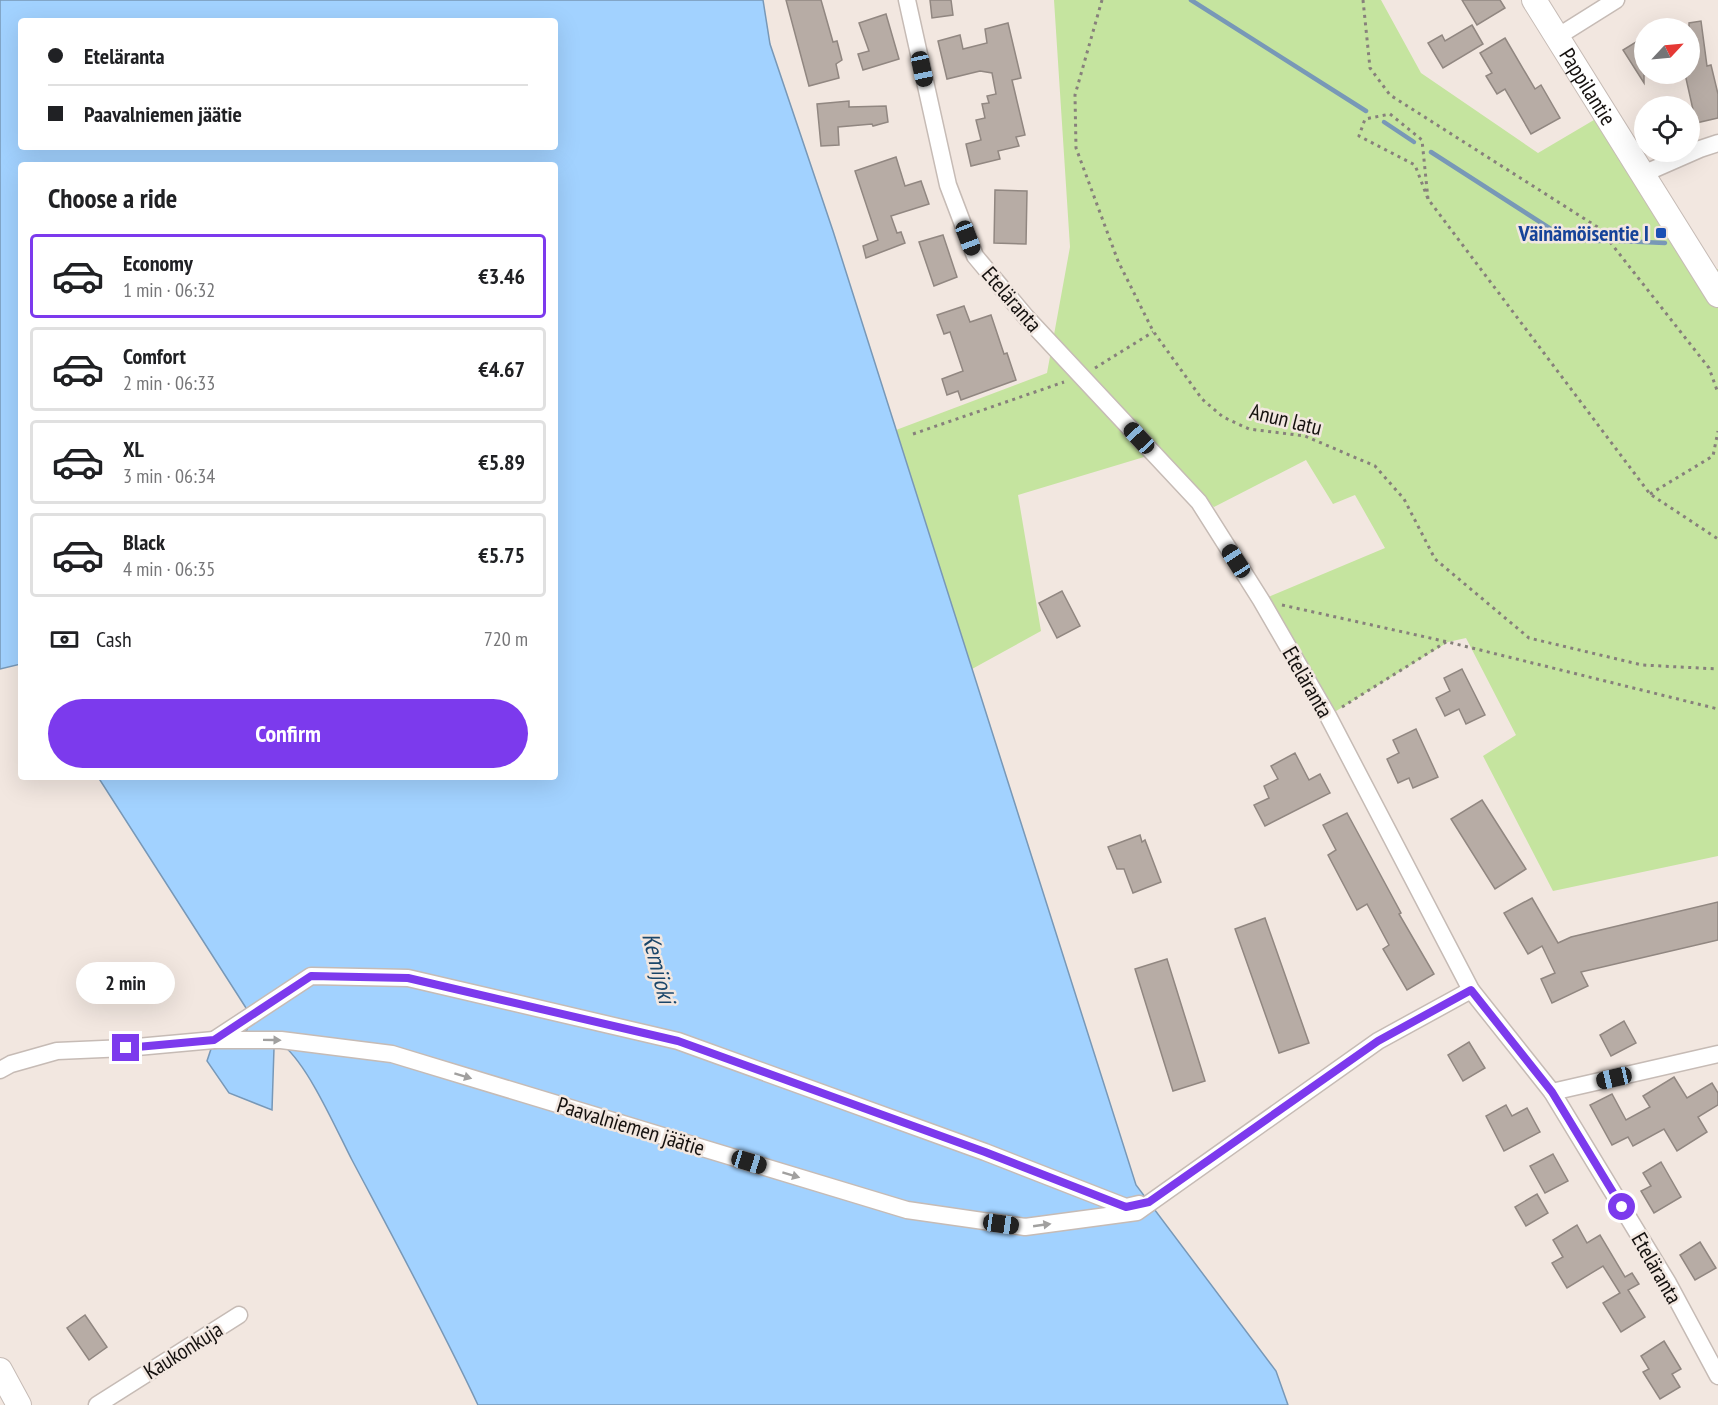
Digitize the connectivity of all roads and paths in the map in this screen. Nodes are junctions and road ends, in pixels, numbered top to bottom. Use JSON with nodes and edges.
{"nodes":[{"id":1,"x":907,"y":0,"type":"edge"},
{"id":2,"x":1102,"y":0,"type":"edge"},
{"id":3,"x":1363,"y":0,"type":"edge"},
{"id":4,"x":1534,"y":0,"type":"edge"},
{"id":5,"x":1616,"y":0,"type":"edge"},
{"id":6,"x":1557,"y":37,"type":"junction"},
{"id":7,"x":1718,"y":143,"type":"edge"},
{"id":8,"x":1643,"y":174,"type":"junction"},
{"id":9,"x":1428,"y":199,"type":"junction"},
{"id":10,"x":1718,"y":295,"type":"edge"},
{"id":11,"x":1153,"y":332,"type":"junction"},
{"id":12,"x":1082,"y":376,"type":"junction"},
{"id":13,"x":1718,"y":393,"type":"edge"},
{"id":14,"x":1718,"y":431,"type":"edge"},
{"id":15,"x":913,"y":434,"type":"dead end"},
{"id":16,"x":1718,"y":454,"type":"edge"},
{"id":17,"x":1713,"y":456,"type":"junction"},
{"id":18,"x":1650,"y":494,"type":"junction"},
{"id":19,"x":1718,"y":539,"type":"edge"},
{"id":20,"x":1261,"y":600,"type":"junction"},
{"id":21,"x":1448,"y":642,"type":"junction"},
{"id":22,"x":1718,"y":669,"type":"edge"},
{"id":23,"x":1718,"y":709,"type":"edge"},
{"id":24,"x":1328,"y":716,"type":"junction"},
{"id":25,"x":1471,"y":990,"type":"junction"},
{"id":26,"x":214,"y":1040,"type":"junction"},
{"id":27,"x":1718,"y":1054,"type":"edge"},
{"id":28,"x":0,"y":1070,"type":"edge"},
{"id":29,"x":1552,"y":1092,"type":"junction"},
{"id":30,"x":1149,"y":1202,"type":"junction"},
{"id":31,"x":238,"y":1315,"type":"dead end"},
{"id":32,"x":0,"y":1370,"type":"edge"},
{"id":33,"x":1718,"y":1376,"type":"edge"},
{"id":34,"x":19,"y":1405,"type":"edge"},
{"id":35,"x":97,"y":1405,"type":"edge"}],
"edges":[{"from":1,"to":12,"type":"street","name":"Eteläranta"},
{"from":2,"to":11,"type":"path","name":"Anun latu"},
{"from":3,"to":13,"type":"path"},
{"from":4,"to":6,"type":"street","name":"Pappilantie"},
{"from":5,"to":6,"type":"street"},
{"from":6,"to":8,"type":"street","name":"Pappilantie"},
{"from":7,"to":8,"type":"street"},
{"from":8,"to":10,"type":"street","name":"Pappilantie"},
{"from":9,"to":9,"type":"path"},
{"from":9,"to":18,"type":"path"},
{"from":11,"to":12,"type":"path"},
{"from":11,"to":22,"type":"path","name":"Anun latu"},
{"from":12,"to":15,"type":"path"},
{"from":12,"to":20,"type":"street","name":"Eteläranta"},
{"from":14,"to":17,"type":"path"},
{"from":16,"to":17,"type":"path"},
{"from":17,"to":18,"type":"path"},
{"from":18,"to":19,"type":"path"},
{"from":20,"to":21,"type":"path"},
{"from":20,"to":24,"type":"street","name":"Eteläranta"},
{"from":21,"to":23,"type":"path"},
{"from":21,"to":24,"type":"path"},
{"from":24,"to":25,"type":"street","name":"Eteläranta"},
{"from":25,"to":29,"type":"street","name":"Eteläranta"},
{"from":25,"to":30,"type":"street","name":"Paavalniemen jäätie"},
{"from":26,"to":28,"type":"street","name":"Paavalniemen jäätie"},
{"from":26,"to":30,"type":"street","name":"Paavalniemen jäätie","one_way":true},
{"from":26,"to":30,"type":"street","name":"Paavalniemen jäätie"},
{"from":27,"to":29,"type":"street"},
{"from":29,"to":33,"type":"street","name":"Eteläranta"},
{"from":31,"to":35,"type":"street","name":"Kaukonkuja"},
{"from":32,"to":34,"type":"street"}]}
